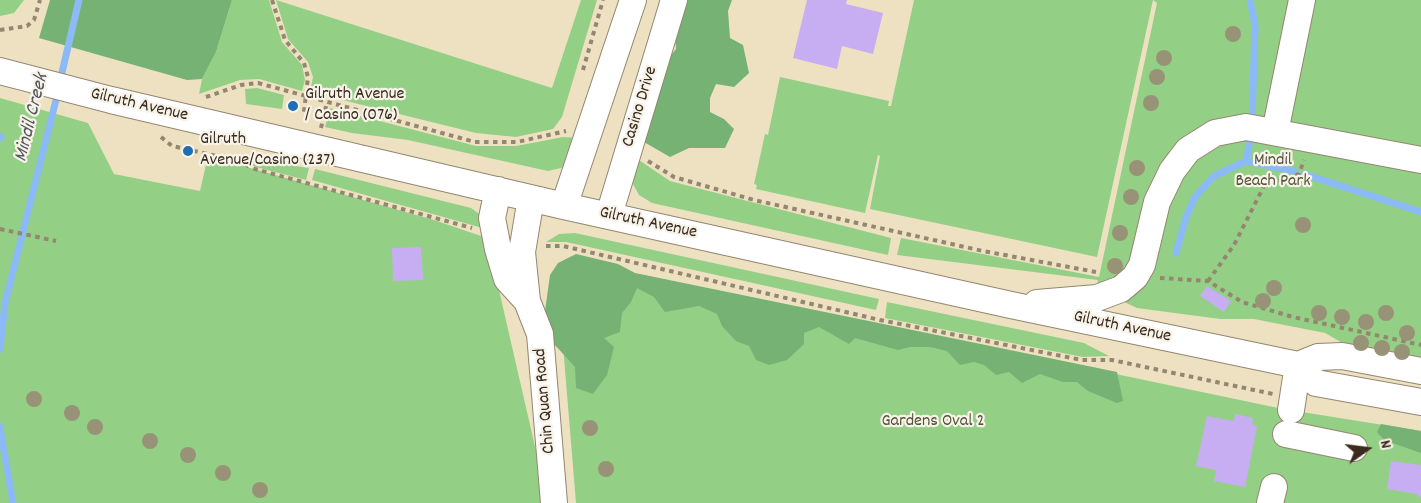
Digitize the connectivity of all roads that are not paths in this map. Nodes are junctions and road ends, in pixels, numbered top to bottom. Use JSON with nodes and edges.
{"nodes":[{"id":1,"x":633,"y":0,"type":"edge"},
{"id":2,"x":674,"y":0,"type":"edge"},
{"id":3,"x":1302,"y":0,"type":"edge"},
{"id":4,"x":0,"y":71,"type":"edge"},
{"id":5,"x":1275,"y":132,"type":"junction"},
{"id":6,"x":1421,"y":160,"type":"edge"},
{"id":7,"x":498,"y":190,"type":"junction"},
{"id":8,"x":531,"y":198,"type":"junction"},
{"id":9,"x":564,"y":206,"type":"junction"},
{"id":10,"x":609,"y":215,"type":"junction"},
{"id":11,"x":527,"y":301,"type":"junction"},
{"id":12,"x":1011,"y":305,"type":"junction"},
{"id":13,"x":1298,"y":365,"type":"junction"},
{"id":14,"x":1421,"y":371,"type":"edge"},
{"id":15,"x":1421,"y":402,"type":"edge"},
{"id":16,"x":1354,"y":448,"type":"dead end"},
{"id":17,"x":554,"y":503,"type":"edge"}],
"edges":[{"from":1,"to":9,"type":"street"},
{"from":2,"to":10,"type":"street","name":"Casino Drive"},
{"from":3,"to":5,"type":"street"},
{"from":4,"to":7,"type":"street","name":"Gilruth Avenue"},
{"from":5,"to":6,"type":"street"},
{"from":5,"to":12,"type":"street"},
{"from":7,"to":8,"type":"street","name":"Gilruth Avenue"},
{"from":7,"to":11,"type":"street","name":"Chin Quan Road"},
{"from":8,"to":9,"type":"street","name":"Gilruth Avenue"},
{"from":8,"to":11,"type":"street","name":"Chin Quan Road"},
{"from":9,"to":10,"type":"street","name":"Gilruth Avenue"},
{"from":10,"to":12,"type":"street","name":"Gilruth Avenue"},
{"from":11,"to":17,"type":"street","name":"Chin Quan Road"},
{"from":12,"to":13,"type":"street","name":"Gilruth Avenue"},
{"from":13,"to":14,"type":"street","name":"Gilruth Avenue"},
{"from":13,"to":15,"type":"street","name":"Gilruth Avenue"},
{"from":13,"to":16,"type":"street"}]}
